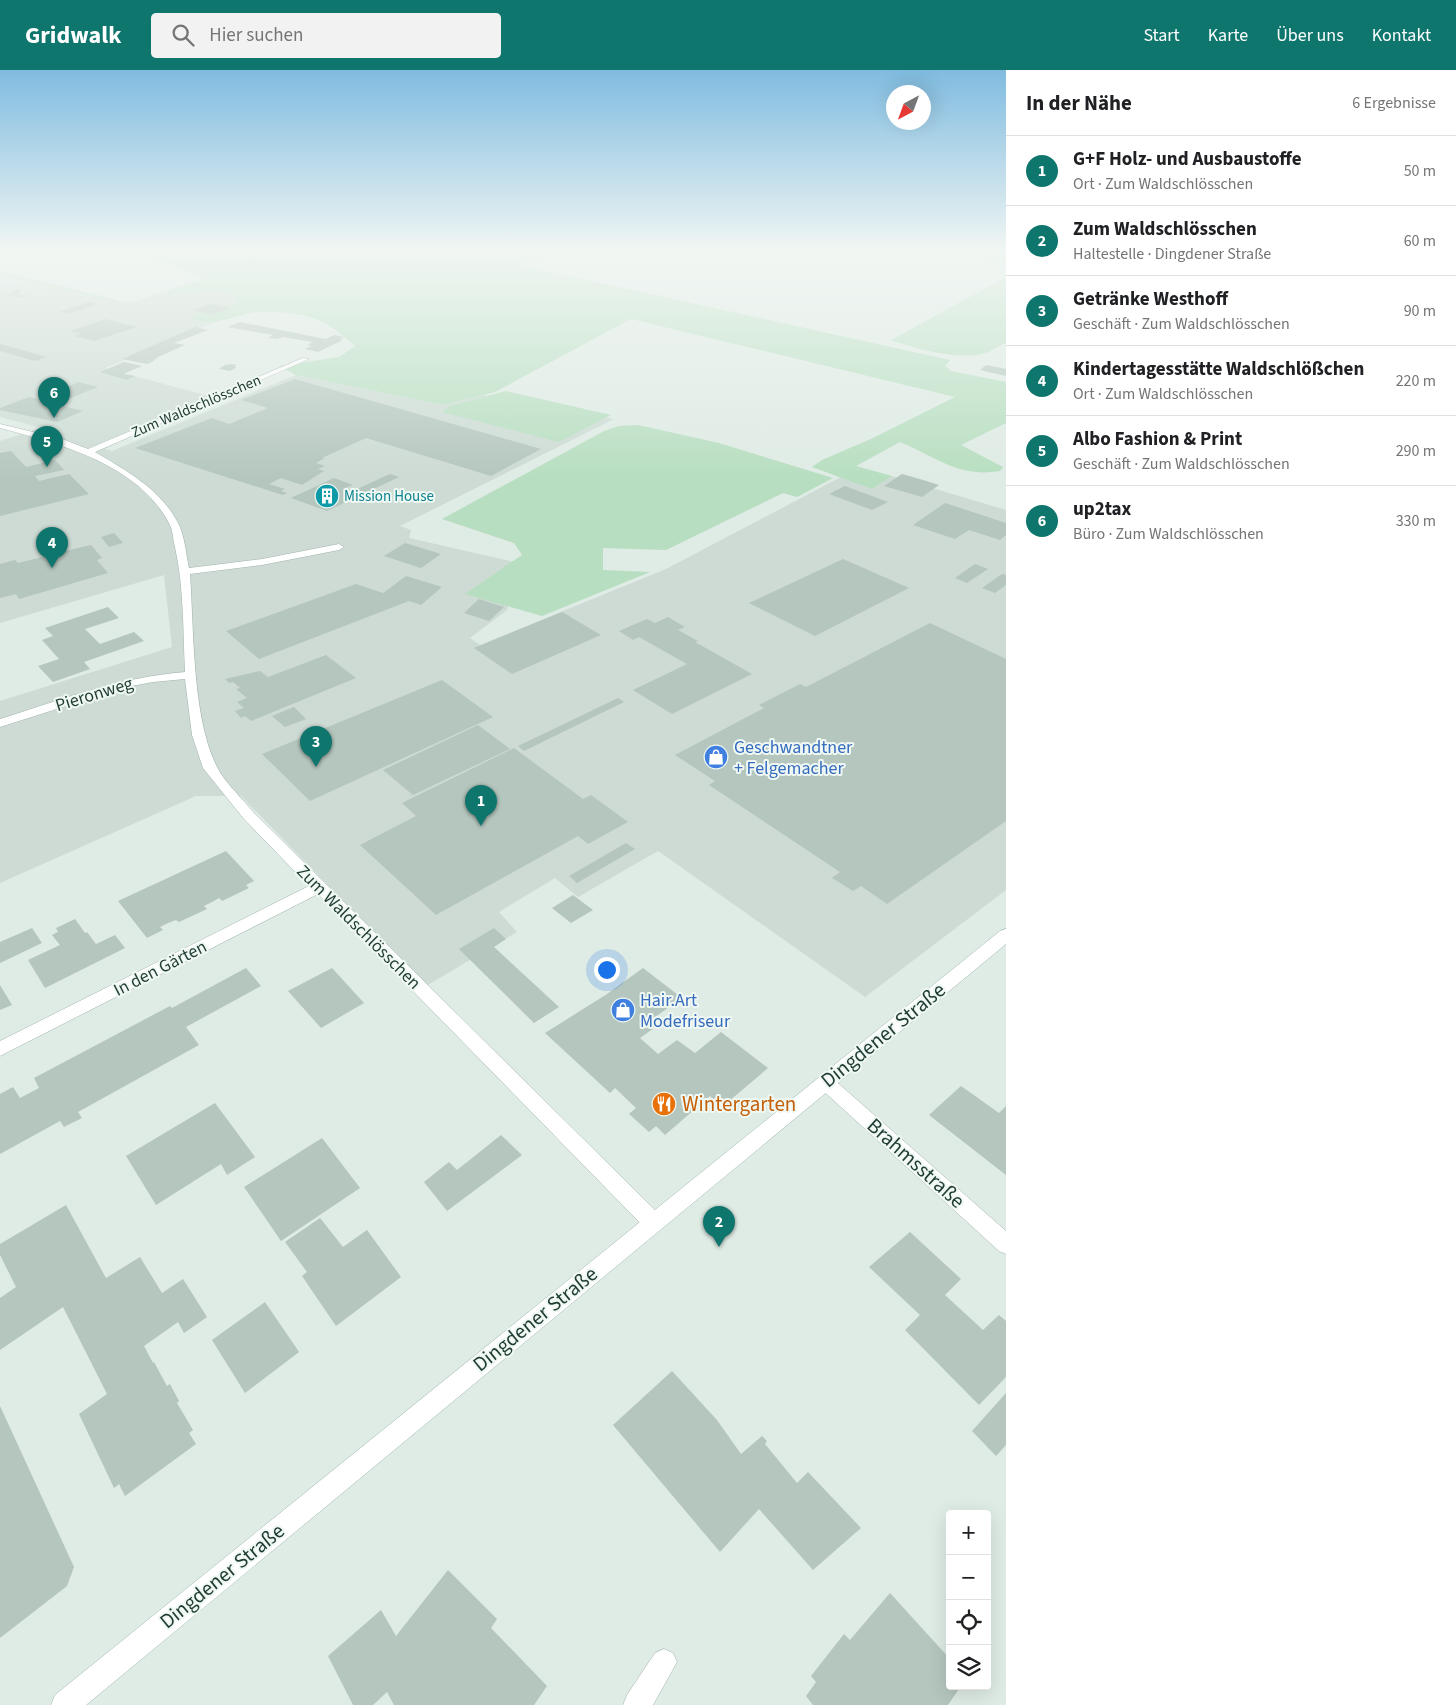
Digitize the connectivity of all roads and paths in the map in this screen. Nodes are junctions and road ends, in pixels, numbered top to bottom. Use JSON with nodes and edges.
{"nodes":[{"id":1,"x":305,"y":359,"type":"dead end"},
{"id":2,"x":0,"y":426,"type":"edge"},
{"id":3,"x":88,"y":452,"type":"junction"},
{"id":4,"x":338,"y":547,"type":"dead end"},
{"id":5,"x":185,"y":571,"type":"junction"},
{"id":6,"x":191,"y":675,"type":"junction"},
{"id":7,"x":0,"y":724,"type":"edge"},
{"id":8,"x":319,"y":887,"type":"junction"},
{"id":9,"x":1006,"y":935,"type":"edge"},
{"id":10,"x":0,"y":1049,"type":"edge"},
{"id":11,"x":826,"y":1082,"type":"junction"},
{"id":12,"x":653,"y":1222,"type":"junction"},
{"id":13,"x":1006,"y":1244,"type":"edge"},
{"id":14,"x":664,"y":1662,"type":"dead end"},
{"id":15,"x":65,"y":1705,"type":"edge"},
{"id":16,"x":637,"y":1705,"type":"edge"}],
"edges":[{"from":1,"to":3,"type":"street","name":"Zum Waldschlösschen"},
{"from":2,"to":3,"type":"street","name":"Zum Waldschlösschen"},
{"from":3,"to":5,"type":"street","name":"Zum Waldschlösschen"},
{"from":4,"to":5,"type":"street"},
{"from":5,"to":6,"type":"street","name":"Zum Waldschlösschen"},
{"from":6,"to":7,"type":"street","name":"Pieronweg"},
{"from":6,"to":8,"type":"street","name":"Zum Waldschlösschen"},
{"from":8,"to":10,"type":"street","name":"In den Gärten"},
{"from":8,"to":12,"type":"street","name":"Zum Waldschlösschen"},
{"from":9,"to":11,"type":"street","name":"Dingdener Straße"},
{"from":11,"to":12,"type":"street","name":"Dingdener Straße"},
{"from":11,"to":13,"type":"street","name":"Brahmsstraße"},
{"from":12,"to":15,"type":"street","name":"Dingdener Straße"},
{"from":14,"to":16,"type":"street"}]}
